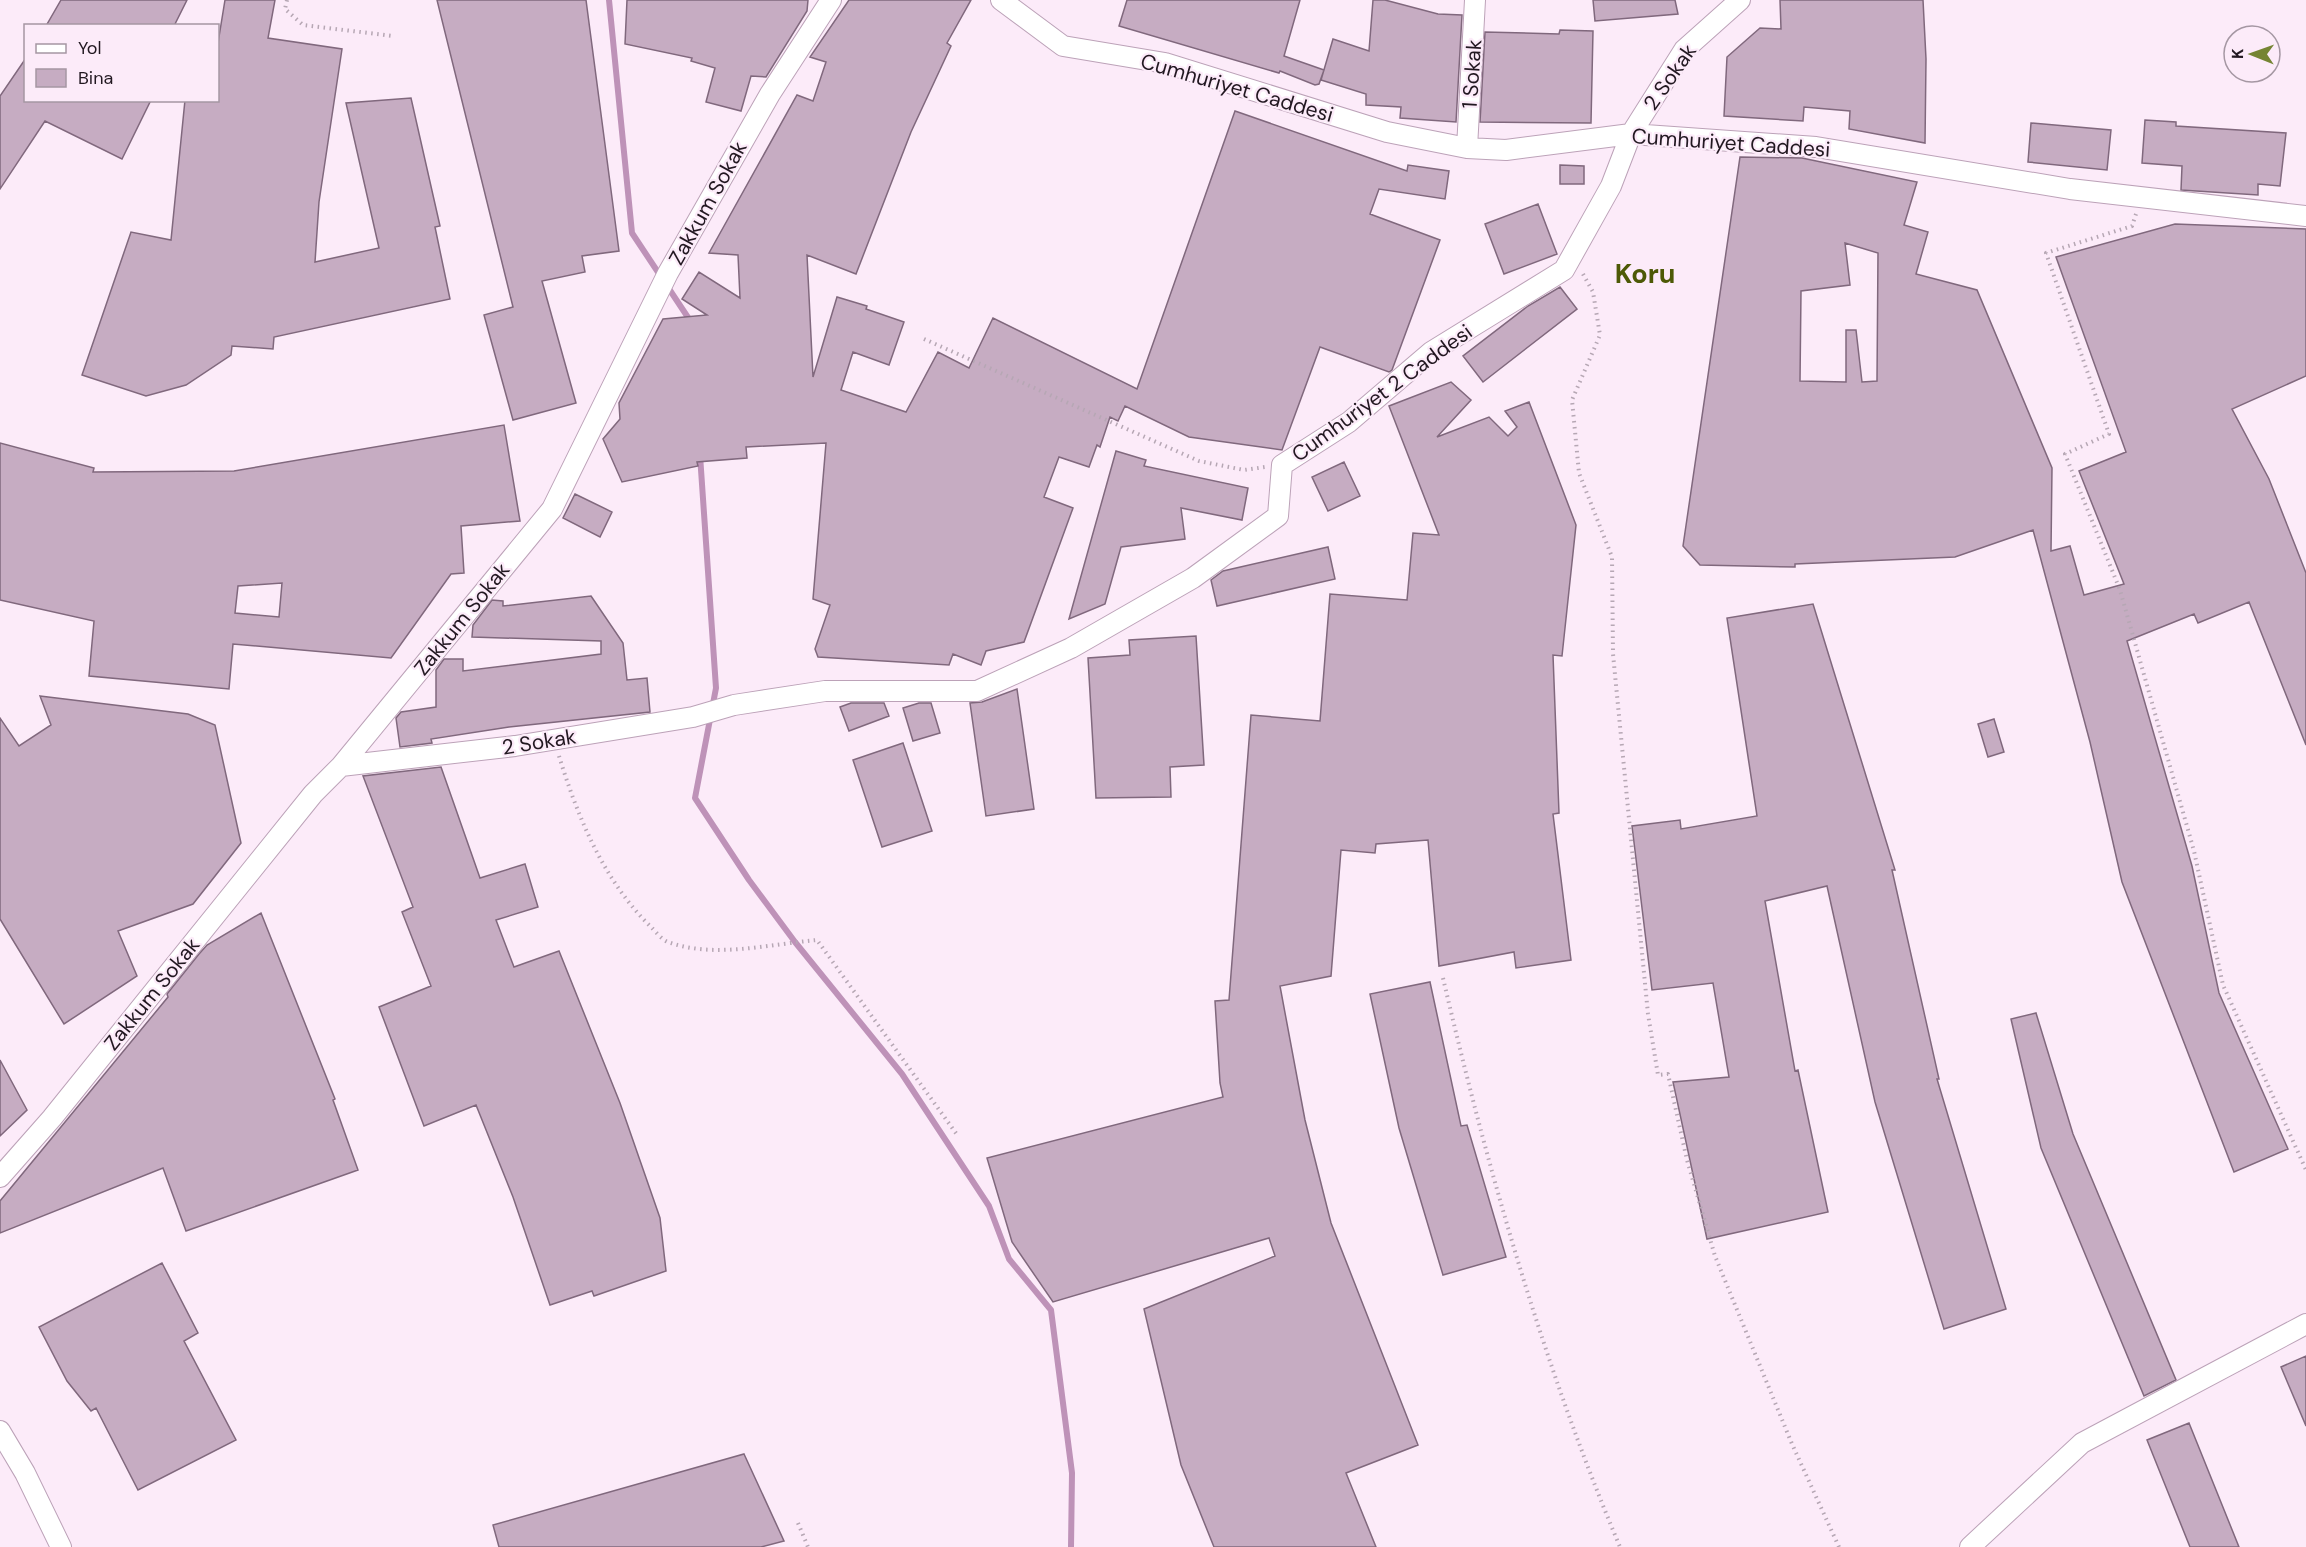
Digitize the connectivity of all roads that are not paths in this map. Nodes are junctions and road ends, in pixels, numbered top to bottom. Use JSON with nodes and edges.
{"nodes":[{"id":1,"x":831,"y":0,"type":"edge"},
{"id":2,"x":1001,"y":0,"type":"edge"},
{"id":3,"x":1475,"y":0,"type":"edge"},
{"id":4,"x":1740,"y":0,"type":"edge"},
{"id":5,"x":1631,"y":134,"type":"junction"},
{"id":6,"x":1467,"y":148,"type":"junction"},
{"id":7,"x":2306,"y":216,"type":"edge"},
{"id":8,"x":734,"y":705,"type":"joint"},
{"id":9,"x":341,"y":766,"type":"junction"},
{"id":10,"x":0,"y":1177,"type":"edge"},
{"id":11,"x":2306,"y":1324,"type":"edge"},
{"id":12,"x":0,"y":1431,"type":"edge"},
{"id":13,"x":61,"y":1547,"type":"edge"},
{"id":14,"x":1970,"y":1547,"type":"edge"}],
"edges":[{"from":1,"to":9,"type":"street","name":"Zakkum Sokak"},
{"from":2,"to":6,"type":"street","name":"Cumhuriyet Caddesi"},
{"from":3,"to":6,"type":"street","name":"1 Sokak"},
{"from":4,"to":5,"type":"street","name":"2 Sokak"},
{"from":5,"to":6,"type":"street","name":"Cumhuriyet Caddesi"},
{"from":5,"to":7,"type":"street","name":"Cumhuriyet Caddesi"},
{"from":5,"to":8,"type":"street","name":"Cumhuriyet 2 Caddesi"},
{"from":8,"to":9,"type":"street","name":"2 Sokak"},
{"from":9,"to":10,"type":"street","name":"Zakkum Sokak"},
{"from":11,"to":14,"type":"street"},
{"from":12,"to":13,"type":"street"}]}
